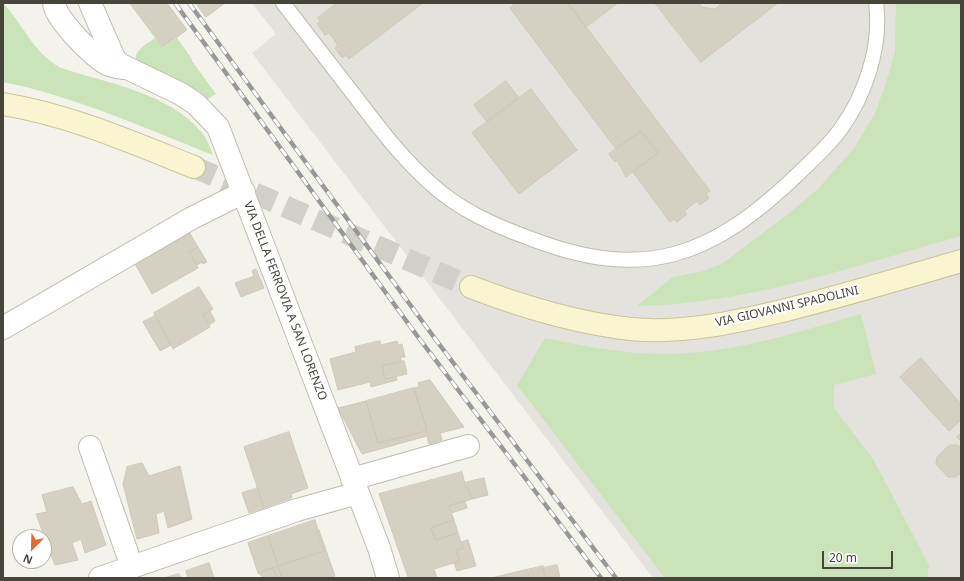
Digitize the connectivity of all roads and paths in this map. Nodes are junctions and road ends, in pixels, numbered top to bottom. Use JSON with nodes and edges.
{"nodes":[{"id":1,"x":54,"y":3,"type":"edge"},
{"id":2,"x":90,"y":3,"type":"edge"},
{"id":3,"x":283,"y":3,"type":"edge"},
{"id":4,"x":876,"y":3,"type":"edge"},
{"id":5,"x":128,"y":69,"type":"junction"},
{"id":6,"x":3,"y":104,"type":"edge"},
{"id":7,"x":194,"y":167,"type":"tunnel mouth"},
{"id":8,"x":244,"y":192,"type":"junction"},
{"id":9,"x":961,"y":261,"type":"edge"},
{"id":10,"x":471,"y":287,"type":"tunnel mouth"},
{"id":11,"x":3,"y":328,"type":"edge"},
{"id":12,"x":468,"y":446,"type":"dead end"},
{"id":13,"x":90,"y":447,"type":"dead end"},
{"id":14,"x":355,"y":486,"type":"junction"},
{"id":15,"x":132,"y":567,"type":"junction"},
{"id":16,"x":100,"y":578,"type":"edge"},
{"id":17,"x":388,"y":578,"type":"edge"}],
"edges":[{"from":1,"to":5,"type":"street"},
{"from":2,"to":5,"type":"street"},
{"from":3,"to":4,"type":"lane"},
{"from":5,"to":8,"type":"street","name":"VIA DELLA FERROVIA A SAN LORENZO"},
{"from":6,"to":7,"type":"street"},
{"from":8,"to":11,"type":"street"},
{"from":8,"to":14,"type":"street","name":"VIA DELLA FERROVIA A SAN LORENZO"},
{"from":9,"to":10,"type":"street","name":"VIA GIOVANNI SPADOLINI"},
{"from":12,"to":14,"type":"street"},
{"from":13,"to":15,"type":"street"},
{"from":14,"to":15,"type":"street"},
{"from":14,"to":17,"type":"street","name":"VIA DELLA FERROVIA A SAN LORENZO"},
{"from":15,"to":16,"type":"street"}]}
